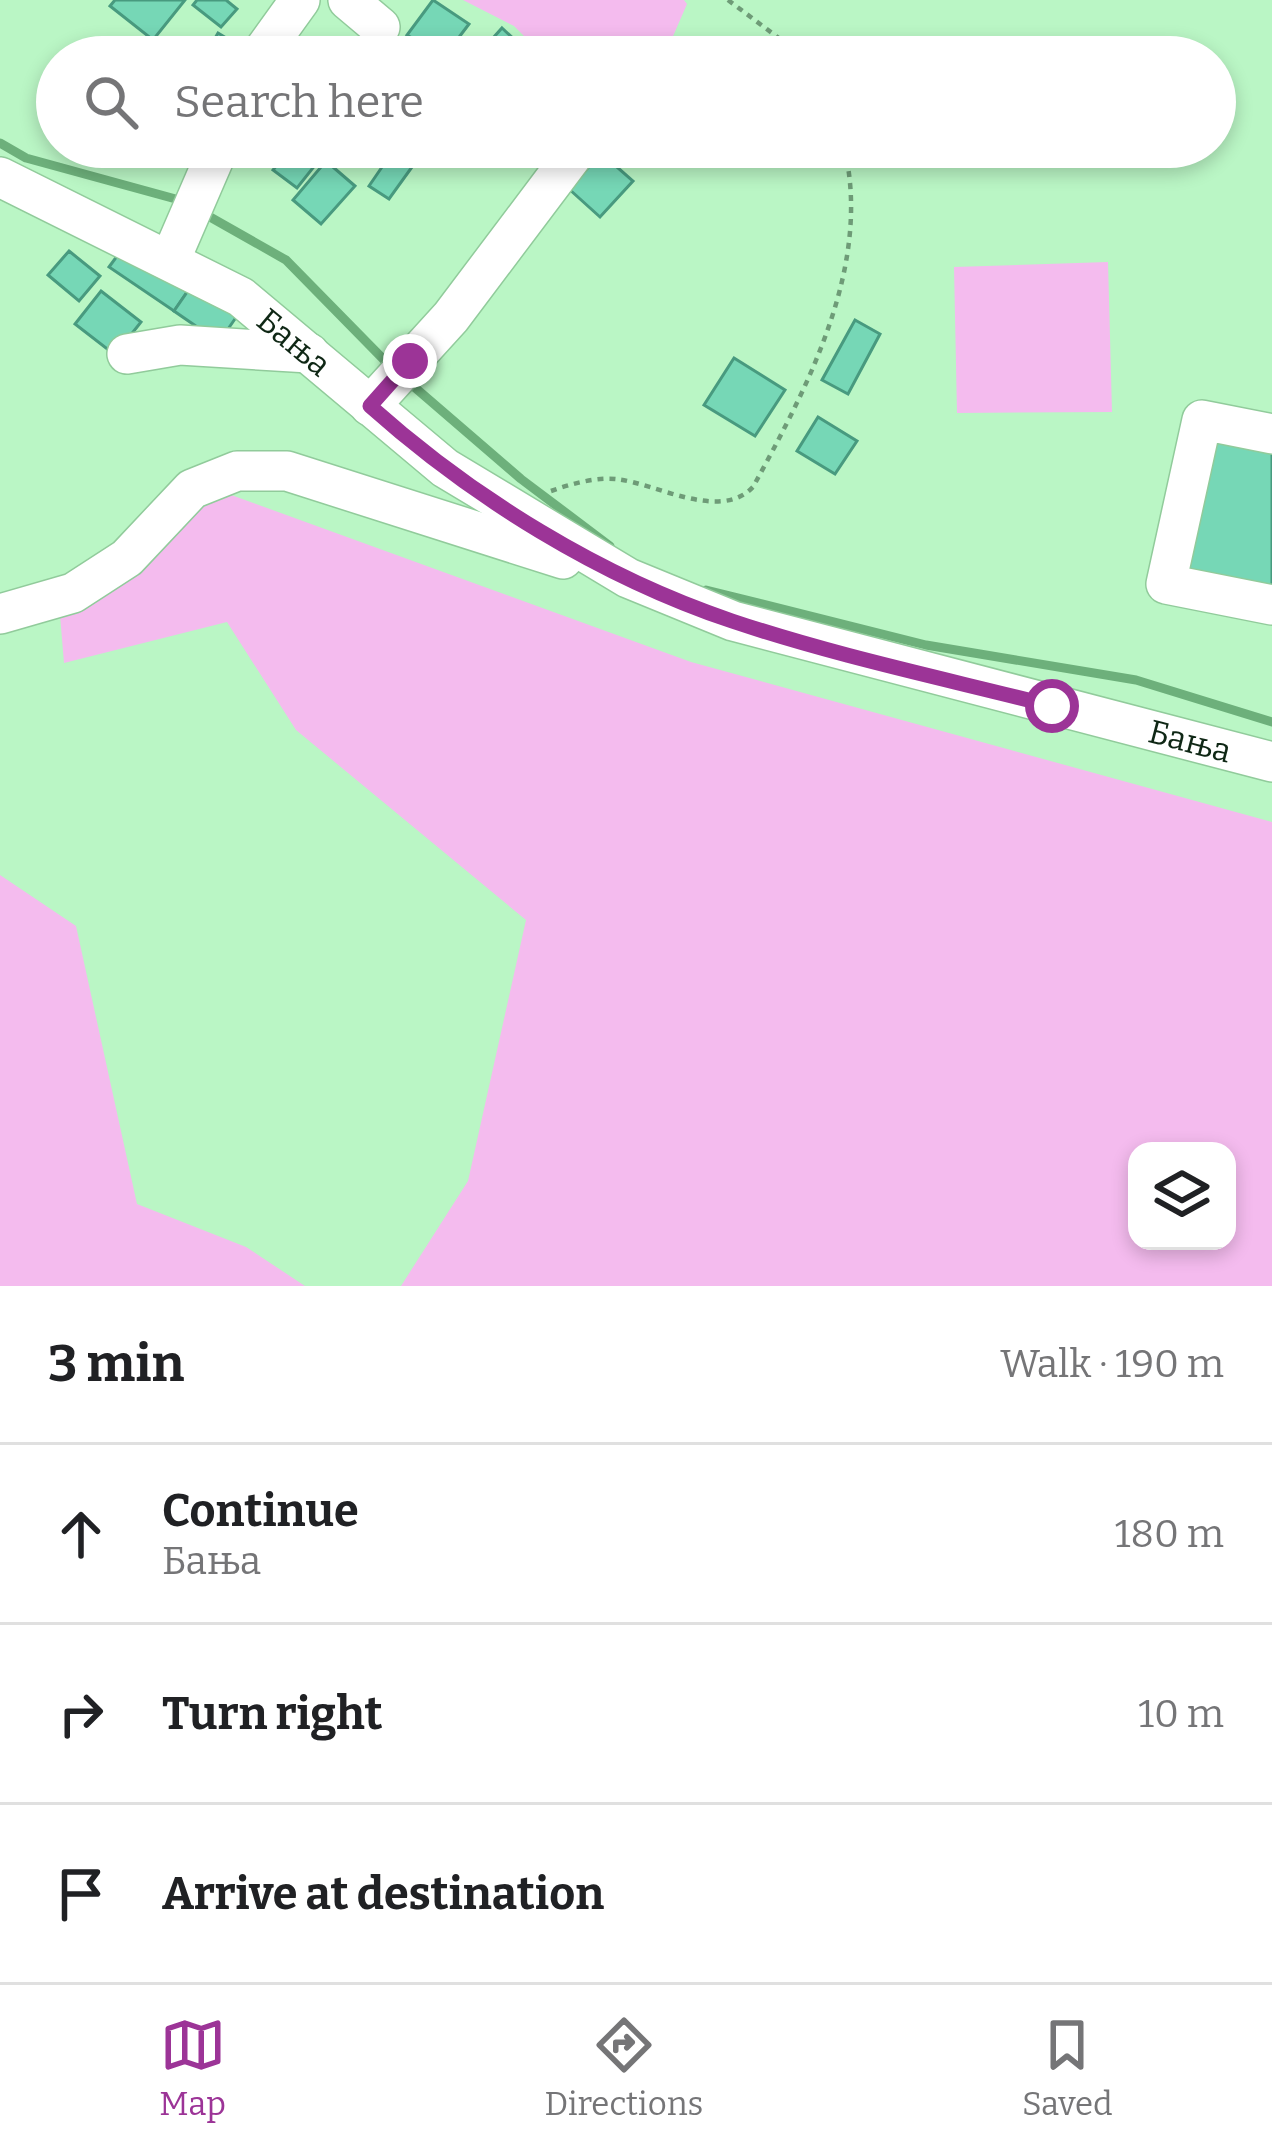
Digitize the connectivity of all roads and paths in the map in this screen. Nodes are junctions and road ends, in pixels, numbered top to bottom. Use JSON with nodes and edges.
{"nodes":[{"id":1,"x":301,"y":0,"type":"edge"},
{"id":2,"x":348,"y":0,"type":"edge"},
{"id":3,"x":728,"y":0,"type":"edge"},
{"id":4,"x":380,"y":27,"type":"dead end"},
{"id":5,"x":274,"y":36,"type":"edge"},
{"id":6,"x":776,"y":36,"type":"edge"},
{"id":7,"x":210,"y":168,"type":"edge"},
{"id":8,"x":563,"y":168,"type":"edge"},
{"id":9,"x":846,"y":168,"type":"edge"},
{"id":10,"x":0,"y":178,"type":"edge"},
{"id":11,"x":171,"y":258,"type":"junction"},
{"id":12,"x":309,"y":352,"type":"junction"},
{"id":13,"x":128,"y":354,"type":"dead end"},
{"id":14,"x":390,"y":384,"type":"junction"},
{"id":15,"x":1272,"y":434,"type":"edge"},
{"id":16,"x":566,"y":486,"type":"dead end"},
{"id":17,"x":628,"y":578,"type":"junction"},
{"id":18,"x":1272,"y":605,"type":"edge"},
{"id":19,"x":0,"y":614,"type":"edge"},
{"id":20,"x":1272,"y":762,"type":"edge"}],
"edges":[{"from":1,"to":5,"type":"street"},
{"from":2,"to":4,"type":"street"},
{"from":3,"to":6,"type":"path"},
{"from":7,"to":11,"type":"street"},
{"from":8,"to":14,"type":"street"},
{"from":9,"to":16,"type":"path"},
{"from":10,"to":11,"type":"street","name":"Бања"},
{"from":11,"to":12,"type":"street","name":"Бања"},
{"from":12,"to":13,"type":"street"},
{"from":12,"to":14,"type":"street","name":"Бања"},
{"from":14,"to":17,"type":"street","name":"Бања"},
{"from":15,"to":18,"type":"street"},
{"from":17,"to":19,"type":"street","name":"Бања"},
{"from":17,"to":20,"type":"street","name":"Бања"}]}
